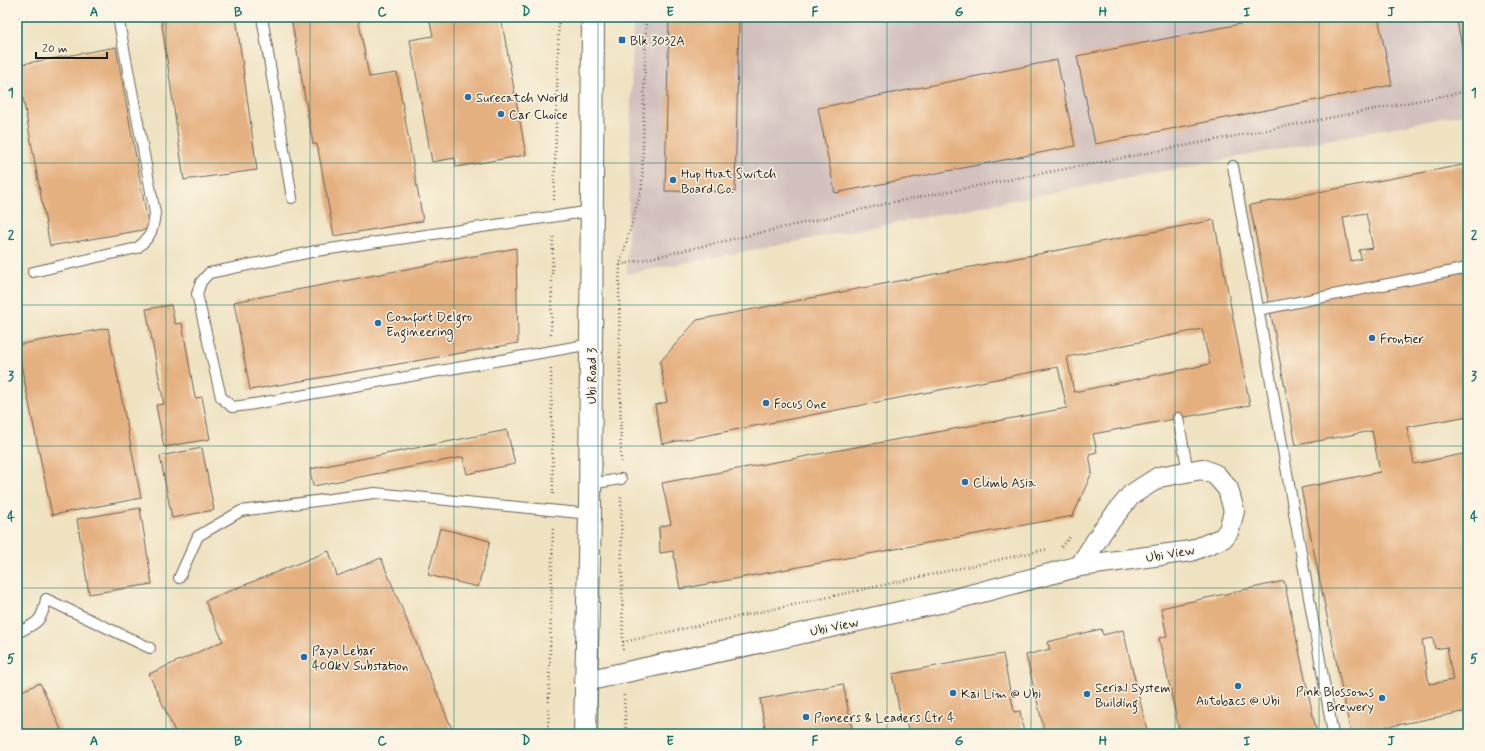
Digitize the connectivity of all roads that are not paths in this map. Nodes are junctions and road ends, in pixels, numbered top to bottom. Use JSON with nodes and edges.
{"nodes":[{"id":1,"x":118,"y":17,"type":"edge"},
{"id":2,"x":262,"y":17,"type":"edge"},
{"id":3,"x":593,"y":17,"type":"edge"},
{"id":4,"x":1233,"y":166,"type":"dead end"},
{"id":5,"x":292,"y":198,"type":"dead end"},
{"id":6,"x":592,"y":211,"type":"junction"},
{"id":7,"x":1468,"y":268,"type":"edge"},
{"id":8,"x":33,"y":272,"type":"dead end"},
{"id":9,"x":1258,"y":310,"type":"junction"},
{"id":10,"x":591,"y":344,"type":"junction"},
{"id":11,"x":1178,"y":418,"type":"dead end"},
{"id":12,"x":1188,"y":472,"type":"junction"},
{"id":13,"x":621,"y":479,"type":"road end"},
{"id":14,"x":590,"y":484,"type":"junction"},
{"id":15,"x":590,"y":514,"type":"junction"},
{"id":16,"x":1080,"y":566,"type":"junction"},
{"id":17,"x":179,"y":578,"type":"dead end"},
{"id":18,"x":17,"y":633,"type":"edge"},
{"id":19,"x":150,"y":648,"type":"dead end"},
{"id":20,"x":586,"y":681,"type":"junction"},
{"id":21,"x":585,"y":734,"type":"edge"},
{"id":22,"x":1333,"y":734,"type":"edge"}],
"edges":[{"from":1,"to":8,"type":"lane"},
{"from":2,"to":5,"type":"lane"},
{"from":3,"to":6,"type":"street","name":"Ubi Road 3"},
{"from":4,"to":9,"type":"lane"},
{"from":6,"to":10,"type":"street","name":"Ubi Road 3"},
{"from":6,"to":10,"type":"lane"},
{"from":7,"to":9,"type":"lane"},
{"from":9,"to":22,"type":"lane"},
{"from":10,"to":14,"type":"street","name":"Ubi Road 3"},
{"from":11,"to":12,"type":"lane"},
{"from":12,"to":16,"type":"street","name":"Ubi View"},
{"from":12,"to":16,"type":"street","name":"Ubi View"},
{"from":13,"to":14,"type":"lane"},
{"from":14,"to":15,"type":"street","name":"Ubi Road 3"},
{"from":15,"to":17,"type":"lane"},
{"from":15,"to":20,"type":"street","name":"Ubi Road 3"},
{"from":16,"to":20,"type":"street","name":"Ubi View"},
{"from":18,"to":19,"type":"lane"},
{"from":20,"to":21,"type":"street","name":"Ubi Road 3"}]}
